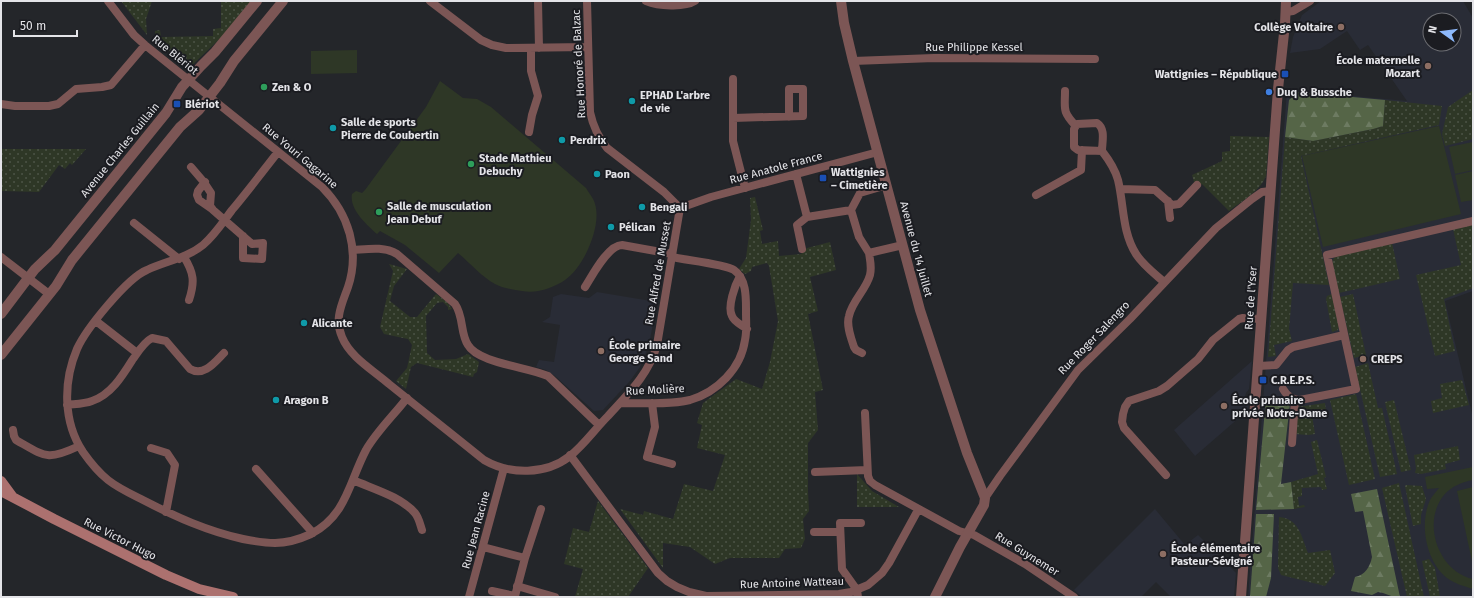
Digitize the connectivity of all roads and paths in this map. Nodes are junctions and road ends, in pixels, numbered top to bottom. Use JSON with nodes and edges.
{"nodes":[{"id":1,"x":108,"y":1,"type":"edge"},
{"id":2,"x":257,"y":1,"type":"edge"},
{"id":3,"x":283,"y":1,"type":"edge"},
{"id":4,"x":430,"y":1,"type":"edge"},
{"id":5,"x":538,"y":1,"type":"edge"},
{"id":6,"x":587,"y":1,"type":"edge"},
{"id":7,"x":646,"y":1,"type":"edge"},
{"id":8,"x":695,"y":1,"type":"edge"},
{"id":9,"x":841,"y":1,"type":"edge"},
{"id":10,"x":1286,"y":1,"type":"edge"},
{"id":11,"x":1310,"y":1,"type":"edge"},
{"id":12,"x":1286,"y":12,"type":"junction"},
{"id":13,"x":145,"y":45,"type":"junction"},
{"id":14,"x":588,"y":47,"type":"junction"},
{"id":15,"x":535,"y":48,"type":"junction"},
{"id":16,"x":1095,"y":59,"type":"dead end"},
{"id":17,"x":853,"y":61,"type":"junction"},
{"id":18,"x":733,"y":79,"type":"dead end"},
{"id":19,"x":189,"y":80,"type":"junction"},
{"id":20,"x":199,"y":88,"type":"joint"},
{"id":21,"x":1065,"y":91,"type":"dead end"},
{"id":22,"x":209,"y":96,"type":"junction"},
{"id":23,"x":1,"y":104,"type":"edge"},
{"id":24,"x":789,"y":117,"type":"dead end"},
{"id":25,"x":733,"y":118,"type":"junction"},
{"id":26,"x":1075,"y":125,"type":"junction"},
{"id":27,"x":529,"y":132,"type":"dead end"},
{"id":28,"x":1082,"y":150,"type":"junction"},
{"id":29,"x":1102,"y":151,"type":"junction"},
{"id":30,"x":278,"y":152,"type":"junction"},
{"id":31,"x":878,"y":152,"type":"junction"},
{"id":32,"x":191,"y":167,"type":"dead end"},
{"id":33,"x":796,"y":174,"type":"junction"},
{"id":34,"x":205,"y":182,"type":"junction"},
{"id":35,"x":887,"y":185,"type":"junction"},
{"id":36,"x":1197,"y":185,"type":"dead end"},
{"id":37,"x":745,"y":188,"type":"junction"},
{"id":38,"x":1120,"y":189,"type":"junction"},
{"id":39,"x":1271,"y":191,"type":"junction"},
{"id":40,"x":1036,"y":195,"type":"dead end"},
{"id":41,"x":1168,"y":202,"type":"junction"},
{"id":42,"x":680,"y":208,"type":"junction"},
{"id":43,"x":212,"y":209,"type":"junction"},
{"id":44,"x":851,"y":210,"type":"junction"},
{"id":45,"x":807,"y":217,"type":"junction"},
{"id":46,"x":1170,"y":218,"type":"dead end"},
{"id":47,"x":225,"y":220,"type":"junction"},
{"id":48,"x":1473,"y":222,"type":"edge"},
{"id":49,"x":134,"y":223,"type":"dead end"},
{"id":50,"x":243,"y":236,"type":"dead end"},
{"id":51,"x":903,"y":245,"type":"junction"},
{"id":52,"x":802,"y":249,"type":"dead end"},
{"id":53,"x":353,"y":250,"type":"junction"},
{"id":54,"x":868,"y":253,"type":"junction"},
{"id":55,"x":672,"y":256,"type":"junction"},
{"id":56,"x":1,"y":257,"type":"edge"},
{"id":57,"x":182,"y":258,"type":"junction"},
{"id":58,"x":740,"y":276,"type":"junction"},
{"id":59,"x":28,"y":278,"type":"junction"},
{"id":60,"x":1164,"y":282,"type":"junction"},
{"id":61,"x":585,"y":287,"type":"dead end"},
{"id":62,"x":50,"y":294,"type":"junction"},
{"id":63,"x":189,"y":300,"type":"dead end"},
{"id":64,"x":1,"y":314,"type":"edge"},
{"id":65,"x":1262,"y":318,"type":"junction"},
{"id":66,"x":96,"y":321,"type":"junction"},
{"id":67,"x":746,"y":329,"type":"junction"},
{"id":68,"x":1344,"y":335,"type":"junction"},
{"id":69,"x":137,"y":353,"type":"junction"},
{"id":70,"x":224,"y":353,"type":"dead end"},
{"id":71,"x":862,"y":353,"type":"dead end"},
{"id":72,"x":1,"y":355,"type":"edge"},
{"id":73,"x":1258,"y":366,"type":"junction"},
{"id":74,"x":1283,"y":389,"type":"dead end"},
{"id":75,"x":407,"y":398,"type":"junction"},
{"id":76,"x":1295,"y":400,"type":"junction"},
{"id":77,"x":620,"y":403,"type":"junction"},
{"id":78,"x":652,"y":403,"type":"junction"},
{"id":79,"x":67,"y":404,"type":"junction"},
{"id":80,"x":865,"y":413,"type":"dead end"},
{"id":81,"x":599,"y":425,"type":"junction"},
{"id":82,"x":13,"y":430,"type":"dead end"},
{"id":83,"x":1292,"y":443,"type":"dead end"},
{"id":84,"x":79,"y":446,"type":"junction"},
{"id":85,"x":151,"y":448,"type":"dead end"},
{"id":86,"x":570,"y":455,"type":"junction"},
{"id":87,"x":672,"y":464,"type":"dead end"},
{"id":88,"x":504,"y":468,"type":"junction"},
{"id":89,"x":256,"y":469,"type":"dead end"},
{"id":90,"x":867,"y":470,"type":"junction"},
{"id":91,"x":815,"y":472,"type":"dead end"},
{"id":92,"x":1166,"y":475,"type":"dead end"},
{"id":93,"x":353,"y":480,"type":"junction"},
{"id":94,"x":1,"y":481,"type":"edge"},
{"id":95,"x":1,"y":491,"type":"edge"},
{"id":96,"x":12,"y":496,"type":"junction"},
{"id":97,"x":1,"y":497,"type":"edge"},
{"id":98,"x":985,"y":498,"type":"junction"},
{"id":99,"x":541,"y":509,"type":"dead end"},
{"id":100,"x":918,"y":510,"type":"junction"},
{"id":101,"x":166,"y":512,"type":"junction"},
{"id":102,"x":54,"y":519,"type":"junction"},
{"id":103,"x":860,"y":523,"type":"dead end"},
{"id":104,"x":422,"y":530,"type":"dead end"},
{"id":105,"x":814,"y":532,"type":"dead end"},
{"id":106,"x":840,"y":532,"type":"junction"},
{"id":107,"x":313,"y":533,"type":"junction"},
{"id":108,"x":968,"y":533,"type":"junction"},
{"id":109,"x":483,"y":547,"type":"junction"},
{"id":110,"x":525,"y":558,"type":"junction"},
{"id":111,"x":518,"y":586,"type":"junction"},
{"id":112,"x":492,"y":591,"type":"dead end"},
{"id":113,"x":857,"y":594,"type":"edge"},
{"id":114,"x":694,"y":595,"type":"edge"},
{"id":115,"x":808,"y":596,"type":"edge"},
{"id":116,"x":233,"y":597,"type":"edge"},
{"id":117,"x":469,"y":597,"type":"edge"},
{"id":118,"x":555,"y":597,"type":"edge"},
{"id":119,"x":935,"y":597,"type":"edge"},
{"id":120,"x":1074,"y":597,"type":"edge"},
{"id":121,"x":1241,"y":597,"type":"edge"}],
"edges":[{"from":1,"to":13,"type":"street","name":"Rue Blériot"},
{"from":2,"to":19,"type":"street","name":"Avenue Charles Guillain"},
{"from":3,"to":22,"type":"street"},
{"from":4,"to":15,"type":"street"},
{"from":5,"to":15,"type":"street"},
{"from":6,"to":14,"type":"street","name":"Rue Honoré de Balzac"},
{"from":7,"to":8,"type":"street"},
{"from":9,"to":17,"type":"street","name":"Avenue du 14 Juillet"},
{"from":10,"to":12,"type":"street","name":"Rue de l'Yser"},
{"from":11,"to":12,"type":"street"},
{"from":12,"to":39,"type":"street","name":"Rue de l'Yser"},
{"from":13,"to":19,"type":"street","name":"Rue Blériot"},
{"from":13,"to":23,"type":"street"},
{"from":14,"to":15,"type":"street"},
{"from":14,"to":42,"type":"street","name":"Rue Honoré de Balzac"},
{"from":15,"to":27,"type":"street"},
{"from":16,"to":17,"type":"street","name":"Rue Philippe Kessel"},
{"from":17,"to":31,"type":"street","name":"Avenue du 14 Juillet"},
{"from":18,"to":25,"type":"street"},
{"from":19,"to":20,"type":"street","name":"Rue Blériot"},
{"from":19,"to":59,"type":"street","name":"Avenue Charles Guillain"},
{"from":20,"to":22,"type":"street","name":"Rue Youri Gagarine"},
{"from":21,"to":26,"type":"street"},
{"from":22,"to":30,"type":"street","name":"Rue Youri Gagarine"},
{"from":22,"to":62,"type":"street"},
{"from":24,"to":25,"type":"street"},
{"from":25,"to":37,"type":"street"},
{"from":26,"to":28,"type":"street"},
{"from":26,"to":29,"type":"street"},
{"from":28,"to":29,"type":"street"},
{"from":28,"to":40,"type":"street"},
{"from":29,"to":38,"type":"street"},
{"from":30,"to":47,"type":"street"},
{"from":30,"to":53,"type":"street","name":"Rue Youri Gagarine"},
{"from":31,"to":33,"type":"street","name":"Rue Anatole France"},
{"from":31,"to":35,"type":"street","name":"Avenue du 14 Juillet"},
{"from":32,"to":34,"type":"street"},
{"from":33,"to":37,"type":"street","name":"Rue Anatole France"},
{"from":33,"to":45,"type":"street"},
{"from":34,"to":43,"type":"street"},
{"from":34,"to":43,"type":"street"},
{"from":35,"to":44,"type":"street"},
{"from":35,"to":51,"type":"street","name":"Avenue du 14 Juillet"},
{"from":36,"to":41,"type":"street"},
{"from":37,"to":42,"type":"street","name":"Rue Anatole France"},
{"from":38,"to":41,"type":"street"},
{"from":38,"to":60,"type":"street"},
{"from":39,"to":60,"type":"street","name":"Rue Roger Salengro"},
{"from":39,"to":65,"type":"street","name":"Rue de l'Yser"},
{"from":41,"to":46,"type":"street"},
{"from":42,"to":55,"type":"street","name":"Rue Alfred de Musset"},
{"from":43,"to":47,"type":"street"},
{"from":44,"to":45,"type":"street"},
{"from":44,"to":54,"type":"street"},
{"from":45,"to":52,"type":"street"},
{"from":47,"to":50,"type":"street"},
{"from":47,"to":57,"type":"street"},
{"from":48,"to":68,"type":"street"},
{"from":49,"to":57,"type":"street"},
{"from":51,"to":54,"type":"street"},
{"from":51,"to":98,"type":"street","name":"Avenue du 14 Juillet"},
{"from":53,"to":75,"type":"street","name":"Rue Youri Gagarine"},
{"from":53,"to":81,"type":"street"},
{"from":54,"to":71,"type":"street"},
{"from":55,"to":58,"type":"street"},
{"from":55,"to":61,"type":"street"},
{"from":55,"to":77,"type":"street","name":"Rue Alfred de Musset"},
{"from":56,"to":59,"type":"street"},
{"from":57,"to":63,"type":"street"},
{"from":57,"to":66,"type":"street"},
{"from":58,"to":67,"type":"street","name":"Rue Molière"},
{"from":58,"to":67,"type":"street"},
{"from":59,"to":62,"type":"street"},
{"from":59,"to":64,"type":"street","name":"Avenue Charles Guillain"},
{"from":60,"to":98,"type":"street","name":"Rue Roger Salengro"},
{"from":62,"to":72,"type":"street"},
{"from":65,"to":73,"type":"street","name":"Rue de l'Yser"},
{"from":65,"to":92,"type":"street"},
{"from":66,"to":69,"type":"street"},
{"from":66,"to":79,"type":"street"},
{"from":67,"to":78,"type":"street","name":"Rue Molière"},
{"from":68,"to":73,"type":"street"},
{"from":68,"to":76,"type":"street"},
{"from":69,"to":70,"type":"street"},
{"from":69,"to":79,"type":"street"},
{"from":73,"to":121,"type":"street","name":"Rue de l'Yser"},
{"from":74,"to":76,"type":"street"},
{"from":75,"to":88,"type":"street","name":"Rue Alfred de Musset"},
{"from":75,"to":93,"type":"street"},
{"from":76,"to":83,"type":"street"},
{"from":77,"to":78,"type":"street","name":"Rue Molière"},
{"from":77,"to":81,"type":"street","name":"Rue Alfred de Musset"},
{"from":78,"to":87,"type":"street"},
{"from":79,"to":84,"type":"street"},
{"from":80,"to":90,"type":"street"},
{"from":81,"to":86,"type":"street","name":"Rue Alfred de Musset"},
{"from":82,"to":84,"type":"street"},
{"from":84,"to":101,"type":"street"},
{"from":85,"to":101,"type":"street"},
{"from":86,"to":88,"type":"street","name":"Rue Alfred de Musset"},
{"from":86,"to":114,"type":"street","name":"Rue Antoine Watteau"},
{"from":88,"to":109,"type":"street","name":"Rue Jean Racine"},
{"from":89,"to":107,"type":"street"},
{"from":90,"to":91,"type":"street"},
{"from":90,"to":100,"type":"street","name":"Rue Guynemer"},
{"from":93,"to":104,"type":"street"},
{"from":93,"to":107,"type":"street"},
{"from":94,"to":96,"type":"main road"},
{"from":95,"to":96,"type":"main road","name":"Rue Victor Hugo"},
{"from":96,"to":102,"type":"main road","name":"Rue Victor Hugo"},
{"from":97,"to":102,"type":"main road"},
{"from":98,"to":108,"type":"street","name":"Rue Roger Salengro"},
{"from":99,"to":110,"type":"street"},
{"from":100,"to":108,"type":"street","name":"Rue Guynemer"},
{"from":100,"to":113,"type":"street","name":"Rue Antoine Watteau"},
{"from":101,"to":107,"type":"street"},
{"from":102,"to":116,"type":"main road","name":"Rue Victor Hugo"},
{"from":103,"to":106,"type":"street"},
{"from":105,"to":106,"type":"street"},
{"from":106,"to":113,"type":"street"},
{"from":108,"to":119,"type":"street","name":"Rue Roger Salengro"},
{"from":108,"to":120,"type":"street","name":"Rue Guynemer"},
{"from":109,"to":110,"type":"street"},
{"from":109,"to":117,"type":"street","name":"Rue Jean Racine"},
{"from":110,"to":111,"type":"street"},
{"from":111,"to":112,"type":"street"},
{"from":111,"to":118,"type":"street"},
{"from":113,"to":115,"type":"street","name":"Rue Antoine Watteau"},
{"from":114,"to":115,"type":"street","name":"Rue Antoine Watteau"}]}
